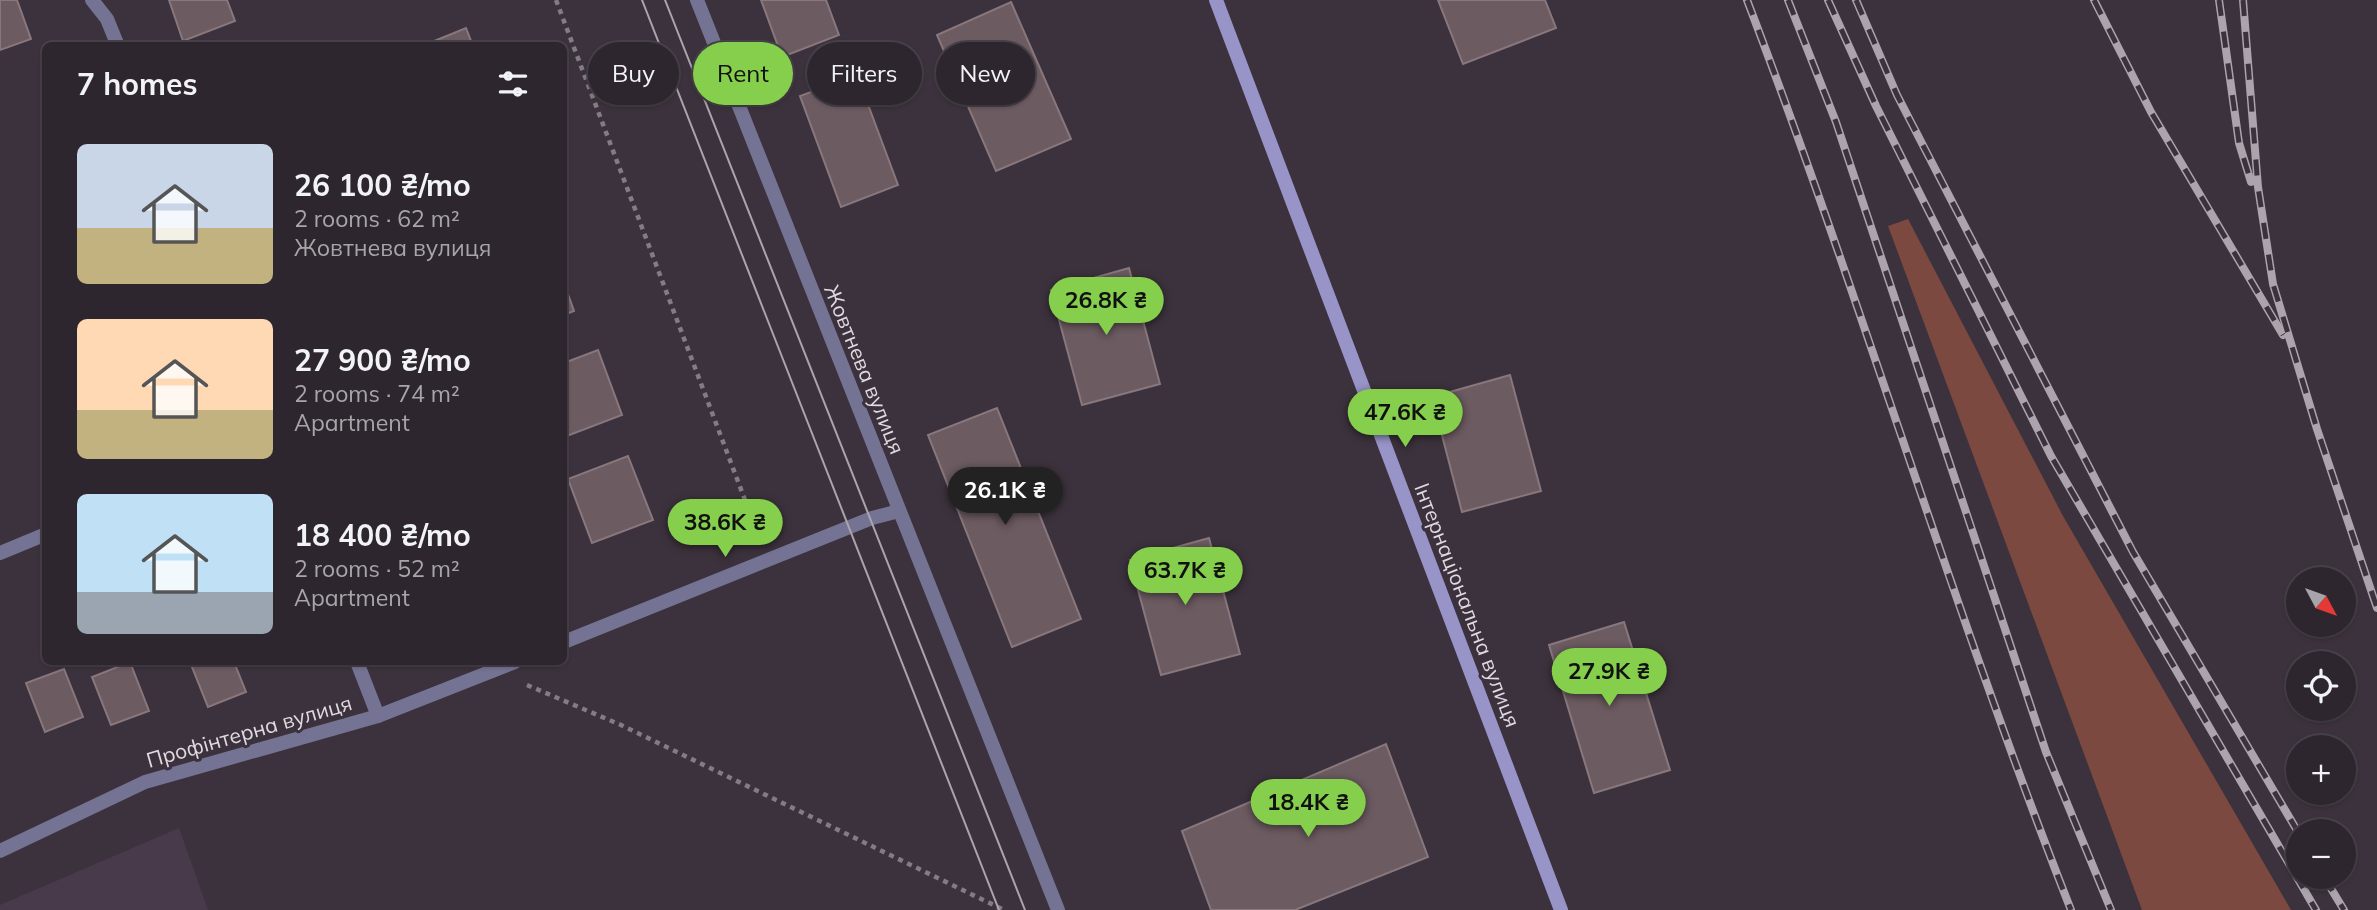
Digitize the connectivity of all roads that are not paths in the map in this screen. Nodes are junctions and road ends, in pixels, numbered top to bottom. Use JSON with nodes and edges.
{"nodes":[{"id":1,"x":92,"y":0,"type":"edge"},
{"id":2,"x":697,"y":0,"type":"edge"},
{"id":3,"x":1216,"y":0,"type":"edge"},
{"id":4,"x":116,"y":42,"type":"edge"},
{"id":5,"x":898,"y":511,"type":"junction"},
{"id":6,"x":42,"y":536,"type":"edge"},
{"id":7,"x":0,"y":553,"type":"edge"},
{"id":8,"x":567,"y":641,"type":"edge"},
{"id":9,"x":358,"y":665,"type":"edge"},
{"id":10,"x":507,"y":665,"type":"edge"},
{"id":11,"x":378,"y":716,"type":"junction"},
{"id":12,"x":0,"y":851,"type":"edge"},
{"id":13,"x":1058,"y":910,"type":"edge"},
{"id":14,"x":1561,"y":910,"type":"edge"}],
"edges":[{"from":1,"to":4,"type":"street"},
{"from":2,"to":5,"type":"street","name":"Жовтнева вулиця"},
{"from":3,"to":14,"type":"main road","name":"Інтернаціональна вулиця"},
{"from":5,"to":8,"type":"street"},
{"from":5,"to":13,"type":"street","name":"Жовтнева вулиця"},
{"from":6,"to":7,"type":"street"},
{"from":9,"to":11,"type":"street"},
{"from":10,"to":11,"type":"street","name":"Профінтерна вулиця"},
{"from":11,"to":12,"type":"street","name":"Профінтерна вулиця"}]}
